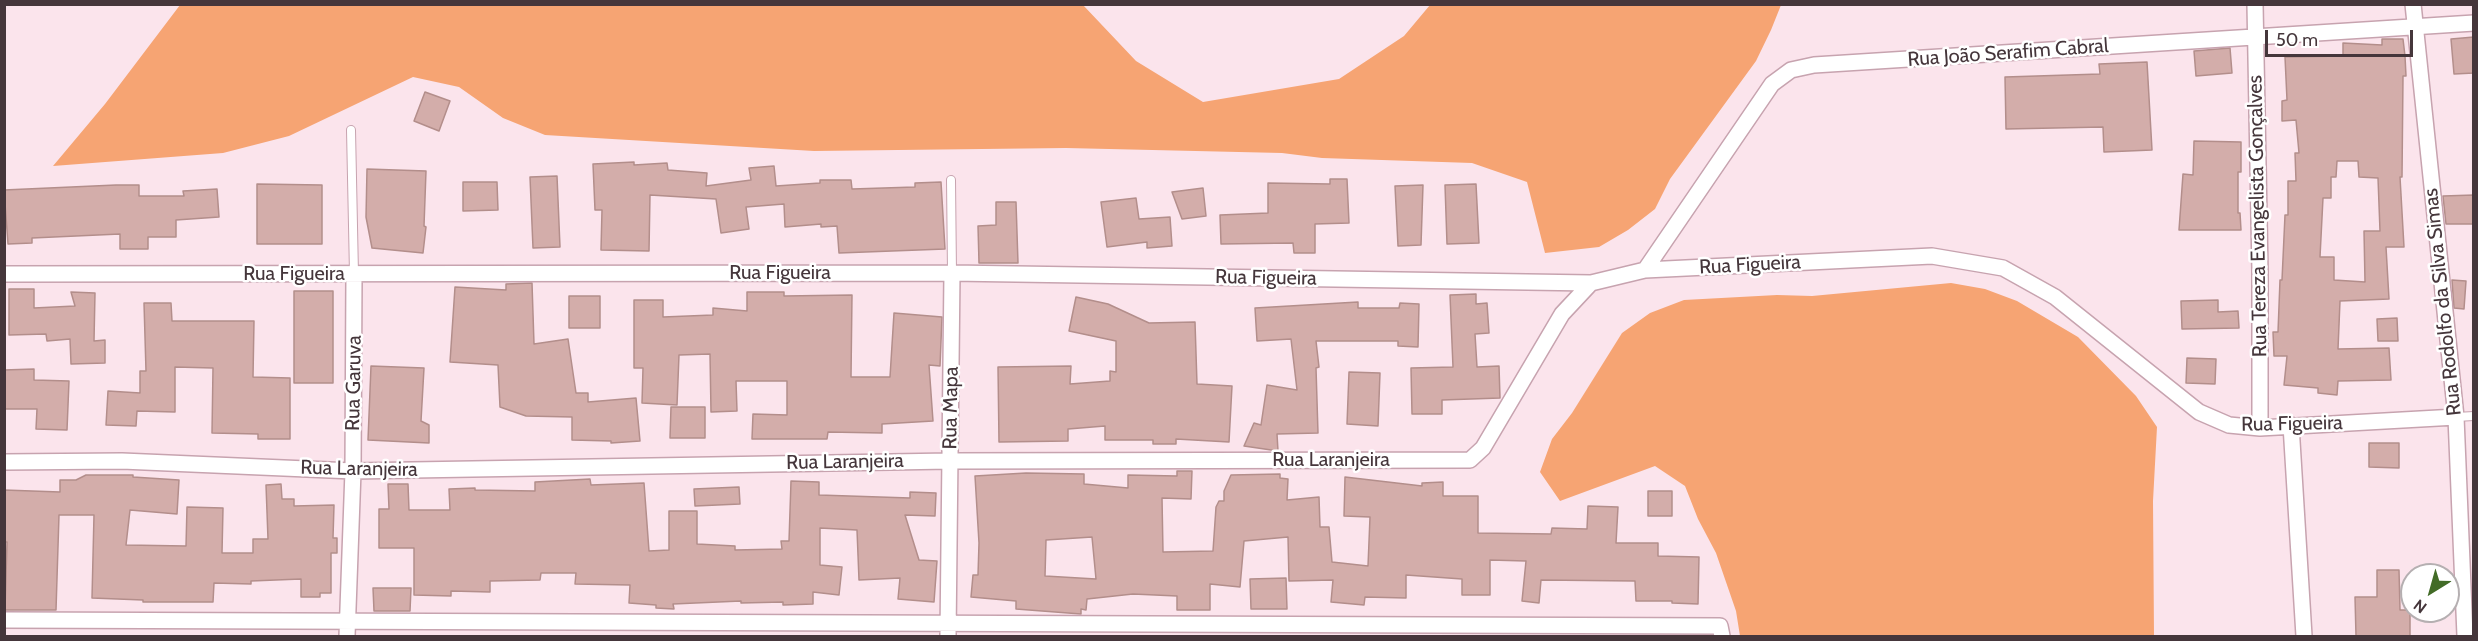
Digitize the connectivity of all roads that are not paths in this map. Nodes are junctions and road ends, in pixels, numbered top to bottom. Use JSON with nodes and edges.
{"nodes":[{"id":1,"x":2255,"y":4,"type":"edge"},
{"id":2,"x":2413,"y":4,"type":"edge"},
{"id":3,"x":2474,"y":23,"type":"edge"},
{"id":4,"x":2414,"y":27,"type":"junction"},
{"id":5,"x":2257,"y":37,"type":"junction"},
{"id":6,"x":351,"y":130,"type":"dead end"},
{"id":7,"x":951,"y":180,"type":"dead end"},
{"id":8,"x":1645,"y":270,"type":"junction"},
{"id":9,"x":952,"y":273,"type":"junction"},
{"id":10,"x":4,"y":274,"type":"edge"},
{"id":11,"x":354,"y":274,"type":"junction"},
{"id":12,"x":1591,"y":283,"type":"junction"},
{"id":13,"x":2474,"y":416,"type":"edge"},
{"id":14,"x":2456,"y":417,"type":"junction"},
{"id":15,"x":2291,"y":425,"type":"junction"},
{"id":16,"x":2260,"y":428,"type":"junction"},
{"id":17,"x":950,"y":460,"type":"junction"},
{"id":18,"x":4,"y":462,"type":"edge"},
{"id":19,"x":353,"y":471,"type":"junction"},
{"id":20,"x":4,"y":620,"type":"edge"},
{"id":21,"x":347,"y":620,"type":"junction"},
{"id":22,"x":948,"y":629,"type":"edge"},
{"id":23,"x":1721,"y":631,"type":"edge"},
{"id":24,"x":347,"y":636,"type":"edge"},
{"id":25,"x":2304,"y":636,"type":"edge"},
{"id":26,"x":2465,"y":636,"type":"edge"}],
"edges":[{"from":1,"to":5,"type":"street","name":"Rua Tereza Evangelista Gonçalves"},
{"from":2,"to":4,"type":"street","name":"Rua Rodolfo da Silva Simas"},
{"from":3,"to":4,"type":"street","name":"Rua João Serafim Cabral"},
{"from":4,"to":5,"type":"street","name":"Rua João Serafim Cabral"},
{"from":4,"to":14,"type":"street","name":"Rua Rodolfo da Silva Simas"},
{"from":5,"to":8,"type":"street","name":"Rua João Serafim Cabral"},
{"from":5,"to":16,"type":"street","name":"Rua Tereza Evangelista Gonçalves"},
{"from":6,"to":11,"type":"lane","name":"Rua Garuva"},
{"from":7,"to":9,"type":"lane","name":"Rua Mapa"},
{"from":8,"to":12,"type":"street","name":"Rua Figueira"},
{"from":8,"to":16,"type":"street","name":"Rua Figueira"},
{"from":9,"to":11,"type":"street","name":"Rua Figueira"},
{"from":9,"to":12,"type":"street","name":"Rua Figueira"},
{"from":9,"to":17,"type":"street","name":"Rua Mapa"},
{"from":10,"to":11,"type":"street","name":"Rua Figueira"},
{"from":11,"to":19,"type":"street","name":"Rua Garuva"},
{"from":12,"to":17,"type":"street","name":"Rua Laranjeira"},
{"from":13,"to":14,"type":"lane","name":"Rua Figueira"},
{"from":14,"to":15,"type":"street","name":"Rua Figueira"},
{"from":14,"to":26,"type":"street","name":"Rua Rodolfo da Silva Simas"},
{"from":15,"to":16,"type":"street","name":"Rua Figueira"},
{"from":15,"to":25,"type":"street"},
{"from":17,"to":19,"type":"street","name":"Rua Laranjeira"},
{"from":17,"to":22,"type":"street","name":"Rua Mapa"},
{"from":18,"to":19,"type":"street","name":"Rua Laranjeira"},
{"from":19,"to":21,"type":"street","name":"Rua Garuva"},
{"from":20,"to":21,"type":"street"},
{"from":21,"to":22,"type":"street"},
{"from":21,"to":24,"type":"street","name":"Rua Garuva"},
{"from":22,"to":23,"type":"street"}]}
